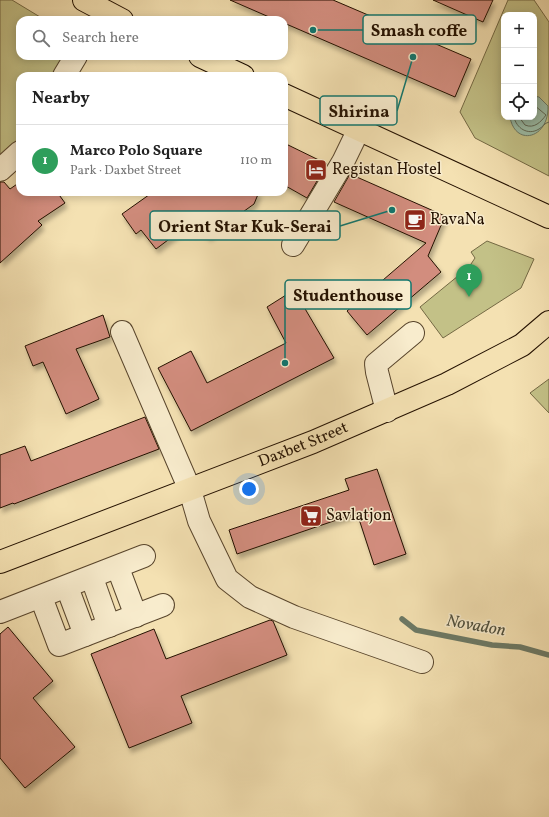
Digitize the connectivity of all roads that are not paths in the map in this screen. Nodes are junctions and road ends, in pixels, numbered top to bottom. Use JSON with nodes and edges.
{"nodes":[{"id":1,"x":92,"y":10,"type":"edge"},
{"id":2,"x":110,"y":16,"type":"edge"},
{"id":3,"x":74,"y":60,"type":"edge"},
{"id":4,"x":209,"y":60,"type":"edge"},
{"id":5,"x":66,"y":72,"type":"edge"},
{"id":6,"x":235,"y":72,"type":"edge"},
{"id":7,"x":288,"y":97,"type":"edge"},
{"id":8,"x":359,"y":129,"type":"junction"},
{"id":9,"x":16,"y":156,"type":"edge"},
{"id":10,"x":0,"y":170,"type":"edge"},
{"id":11,"x":549,"y":217,"type":"edge"},
{"id":12,"x":293,"y":245,"type":"dead end"},
{"id":13,"x":549,"y":308,"type":"edge"},
{"id":14,"x":549,"y":322,"type":"edge"},
{"id":15,"x":122,"y":332,"type":"dead end"},
{"id":16,"x":413,"y":333,"type":"dead end"},
{"id":17,"x":549,"y":333,"type":"edge"},
{"id":18,"x":522,"y":345,"type":"junction"},
{"id":19,"x":387,"y":410,"type":"junction"},
{"id":20,"x":190,"y":490,"type":"junction"},
{"id":21,"x":144,"y":556,"type":"dead end"},
{"id":22,"x":0,"y":562,"type":"edge"},
{"id":23,"x":118,"y":568,"type":"junction"},
{"id":24,"x":92,"y":578,"type":"junction"},
{"id":25,"x":67,"y":587,"type":"junction"},
{"id":26,"x":41,"y":597,"type":"junction"},
{"id":27,"x":163,"y":605,"type":"dead end"},
{"id":28,"x":0,"y":612,"type":"edge"},
{"id":29,"x":136,"y":616,"type":"junction"},
{"id":30,"x":109,"y":626,"type":"junction"},
{"id":31,"x":85,"y":635,"type":"junction"},
{"id":32,"x":422,"y":662,"type":"dead end"}],
"edges":[{"from":1,"to":2,"type":"main road"},
{"from":3,"to":5,"type":"street"},
{"from":4,"to":6,"type":"main road"},
{"from":7,"to":8,"type":"main road"},
{"from":8,"to":11,"type":"main road"},
{"from":8,"to":12,"type":"street"},
{"from":9,"to":10,"type":"street"},
{"from":13,"to":18,"type":"main road"},
{"from":14,"to":18,"type":"main road","name":"Daxbet Street"},
{"from":15,"to":20,"type":"street"},
{"from":16,"to":19,"type":"street"},
{"from":17,"to":18,"type":"main road"},
{"from":18,"to":19,"type":"main road","name":"Daxbet Street"},
{"from":19,"to":20,"type":"main road","name":"Daxbet Street"},
{"from":20,"to":22,"type":"main road","name":"Daxbet Street"},
{"from":20,"to":32,"type":"street"},
{"from":21,"to":23,"type":"street"},
{"from":23,"to":24,"type":"street"},
{"from":23,"to":29,"type":"street"},
{"from":24,"to":25,"type":"street"},
{"from":24,"to":30,"type":"street"},
{"from":25,"to":26,"type":"street"},
{"from":25,"to":31,"type":"street"},
{"from":26,"to":28,"type":"street"},
{"from":26,"to":31,"type":"street"},
{"from":27,"to":29,"type":"street"},
{"from":29,"to":30,"type":"street"},
{"from":30,"to":31,"type":"street"}]}
